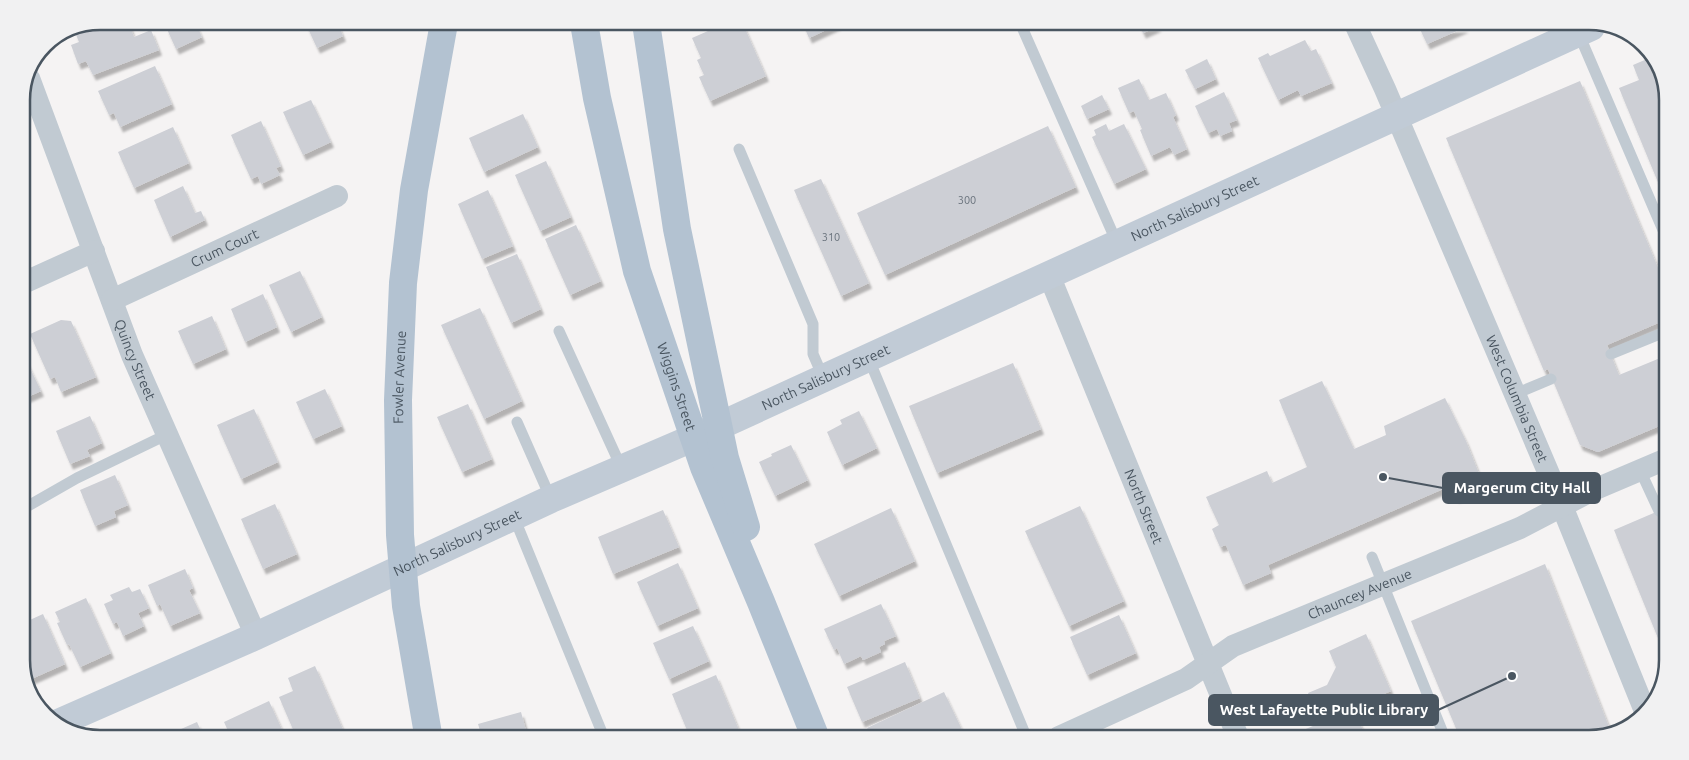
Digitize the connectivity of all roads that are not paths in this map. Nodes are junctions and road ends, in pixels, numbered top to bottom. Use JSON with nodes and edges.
{"nodes":[{"id":1,"x":443,"y":30,"type":"edge"},
{"id":2,"x":585,"y":30,"type":"edge"},
{"id":3,"x":647,"y":30,"type":"edge"},
{"id":4,"x":1023,"y":30,"type":"edge"},
{"id":5,"x":1358,"y":30,"type":"edge"},
{"id":6,"x":1580,"y":30,"type":"edge"},
{"id":7,"x":1582,"y":30,"type":"edge"},
{"id":8,"x":32,"y":85,"type":"edge"},
{"id":9,"x":1396,"y":117,"type":"junction"},
{"id":10,"x":739,"y":148,"type":"dead end"},
{"id":11,"x":338,"y":196,"type":"dead end"},
{"id":12,"x":1659,"y":220,"type":"edge"},
{"id":13,"x":1117,"y":243,"type":"junction"},
{"id":14,"x":94,"y":251,"type":"junction"},
{"id":15,"x":1049,"y":275,"type":"junction"},
{"id":16,"x":30,"y":280,"type":"edge"},
{"id":17,"x":112,"y":300,"type":"junction"},
{"id":18,"x":559,"y":331,"type":"dead end"},
{"id":19,"x":1659,"y":334,"type":"edge"},
{"id":20,"x":1611,"y":354,"type":"dead end"},
{"id":21,"x":868,"y":357,"type":"junction"},
{"id":22,"x":823,"y":378,"type":"junction"},
{"id":23,"x":1552,"y":379,"type":"dead end"},
{"id":24,"x":1514,"y":394,"type":"junction"},
{"id":25,"x":517,"y":422,"type":"dead end"},
{"id":26,"x":718,"y":426,"type":"junction"},
{"id":27,"x":166,"y":435,"type":"junction"},
{"id":28,"x":693,"y":438,"type":"junction"},
{"id":29,"x":1659,"y":462,"type":"edge"},
{"id":30,"x":622,"y":469,"type":"junction"},
{"id":31,"x":1640,"y":470,"type":"junction"},
{"id":32,"x":552,"y":499,"type":"junction"},
{"id":33,"x":30,"y":505,"type":"edge"},
{"id":34,"x":1562,"y":507,"type":"junction"},
{"id":35,"x":1659,"y":511,"type":"dead end"},
{"id":36,"x":514,"y":517,"type":"junction"},
{"id":37,"x":1372,"y":557,"type":"dead end"},
{"id":38,"x":403,"y":567,"type":"junction"},
{"id":39,"x":1383,"y":584,"type":"junction"},
{"id":40,"x":761,"y":602,"type":"junction"},
{"id":41,"x":256,"y":636,"type":"junction"},
{"id":42,"x":1208,"y":663,"type":"junction"},
{"id":43,"x":1643,"y":705,"type":"edge"},
{"id":44,"x":64,"y":720,"type":"edge"},
{"id":45,"x":427,"y":730,"type":"edge"},
{"id":46,"x":601,"y":730,"type":"edge"},
{"id":47,"x":813,"y":730,"type":"edge"},
{"id":48,"x":1023,"y":730,"type":"edge"},
{"id":49,"x":1074,"y":730,"type":"edge"},
{"id":50,"x":1235,"y":730,"type":"edge"},
{"id":51,"x":1443,"y":730,"type":"edge"}],
"edges":[{"from":1,"to":38,"type":"main road","name":"Fowler Avenue"},
{"from":2,"to":28,"type":"main road","name":"Wiggins Street"},
{"from":3,"to":26,"type":"main road"},
{"from":4,"to":13,"type":"lane"},
{"from":5,"to":9,"type":"street","name":"West Columbia Street"},
{"from":6,"to":9,"type":"street","name":"North Salisbury Street"},
{"from":7,"to":12,"type":"lane"},
{"from":8,"to":14,"type":"street","name":"Quincy Street"},
{"from":9,"to":13,"type":"street","name":"North Salisbury Street"},
{"from":9,"to":24,"type":"street","name":"West Columbia Street"},
{"from":10,"to":22,"type":"lane"},
{"from":11,"to":17,"type":"street","name":"Crum Court"},
{"from":13,"to":15,"type":"street","name":"North Salisbury Street"},
{"from":14,"to":16,"type":"street"},
{"from":14,"to":17,"type":"street","name":"Quincy Street"},
{"from":15,"to":21,"type":"street","name":"North Salisbury Street"},
{"from":15,"to":42,"type":"street","name":"North Street"},
{"from":17,"to":27,"type":"street","name":"Quincy Street"},
{"from":18,"to":30,"type":"lane"},
{"from":19,"to":20,"type":"lane"},
{"from":21,"to":22,"type":"street","name":"North Salisbury Street"},
{"from":21,"to":48,"type":"lane"},
{"from":22,"to":26,"type":"street","name":"North Salisbury Street"},
{"from":23,"to":24,"type":"lane"},
{"from":24,"to":34,"type":"street","name":"West Columbia Street"},
{"from":25,"to":32,"type":"lane"},
{"from":26,"to":28,"type":"street","name":"North Salisbury Street"},
{"from":26,"to":40,"type":"main road"},
{"from":27,"to":33,"type":"lane"},
{"from":27,"to":41,"type":"street","name":"Quincy Street"},
{"from":28,"to":30,"type":"street","name":"North Salisbury Street"},
{"from":28,"to":40,"type":"main road","name":"Wiggins Street"},
{"from":29,"to":31,"type":"street","name":"Chauncey Avenue"},
{"from":30,"to":32,"type":"street","name":"North Salisbury Street"},
{"from":31,"to":34,"type":"street","name":"Chauncey Avenue"},
{"from":31,"to":35,"type":"lane"},
{"from":32,"to":36,"type":"street","name":"North Salisbury Street"},
{"from":34,"to":39,"type":"street","name":"Chauncey Avenue"},
{"from":34,"to":43,"type":"street","name":"West Columbia Street"},
{"from":36,"to":38,"type":"street","name":"North Salisbury Street"},
{"from":36,"to":46,"type":"lane"},
{"from":37,"to":39,"type":"lane"},
{"from":38,"to":41,"type":"street","name":"North Salisbury Street"},
{"from":38,"to":45,"type":"main road","name":"Fowler Avenue"},
{"from":39,"to":42,"type":"street","name":"Chauncey Avenue"},
{"from":39,"to":51,"type":"lane"},
{"from":40,"to":47,"type":"main road","name":"Wiggins Street"},
{"from":41,"to":44,"type":"street","name":"North Salisbury Street"},
{"from":42,"to":49,"type":"street","name":"Chauncey Avenue"},
{"from":42,"to":50,"type":"street","name":"North Street"}]}
